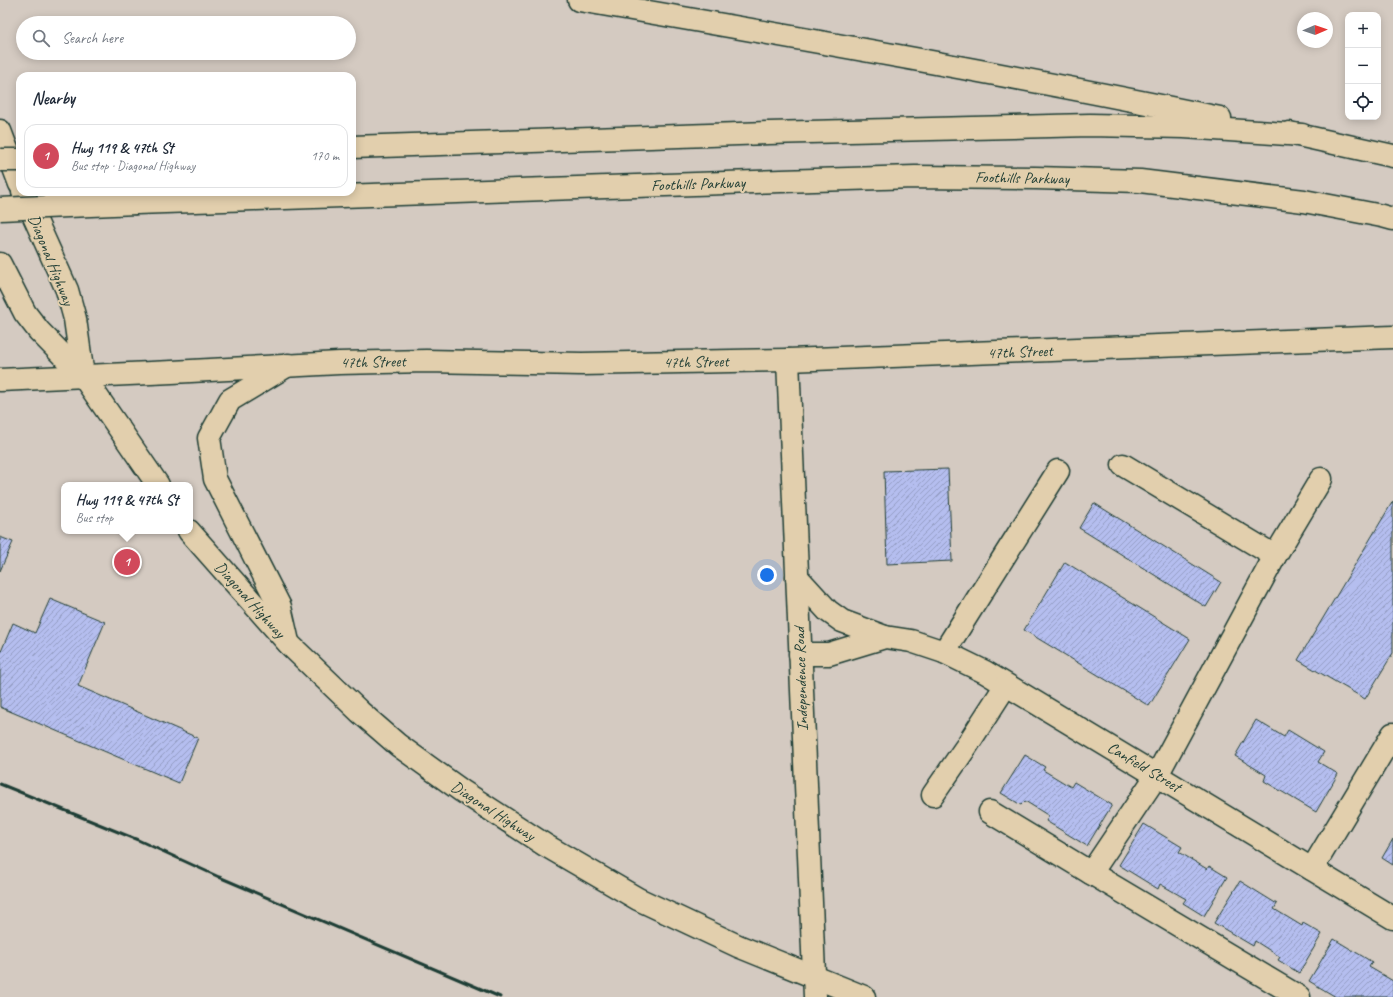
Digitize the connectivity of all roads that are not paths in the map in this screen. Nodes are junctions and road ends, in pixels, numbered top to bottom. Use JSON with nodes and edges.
{"nodes":[{"id":1,"x":579,"y":0,"type":"edge"},
{"id":2,"x":0,"y":131,"type":"edge"},
{"id":3,"x":1302,"y":135,"type":"junction"},
{"id":4,"x":356,"y":147,"type":"edge"},
{"id":5,"x":1393,"y":156,"type":"edge"},
{"id":6,"x":0,"y":160,"type":"edge"},
{"id":7,"x":16,"y":160,"type":"edge"},
{"id":8,"x":16,"y":173,"type":"edge"},
{"id":9,"x":356,"y":195,"type":"edge"},
{"id":10,"x":25,"y":196,"type":"edge"},
{"id":11,"x":339,"y":196,"type":"edge"},
{"id":12,"x":0,"y":209,"type":"edge"},
{"id":13,"x":1393,"y":219,"type":"edge"},
{"id":14,"x":0,"y":264,"type":"edge"},
{"id":15,"x":1393,"y":337,"type":"edge"},
{"id":16,"x":788,"y":360,"type":"junction"},
{"id":17,"x":288,"y":365,"type":"junction"},
{"id":18,"x":83,"y":376,"type":"junction"},
{"id":19,"x":0,"y":380,"type":"edge"},
{"id":20,"x":1123,"y":465,"type":"dead end"},
{"id":21,"x":1058,"y":471,"type":"dead end"},
{"id":22,"x":1321,"y":479,"type":"dead end"},
{"id":23,"x":156,"y":482,"type":"edge"},
{"id":24,"x":192,"y":534,"type":"edge"},
{"id":25,"x":1275,"y":556,"type":"junction"},
{"id":26,"x":797,"y":577,"type":"junction"},
{"id":27,"x":885,"y":637,"type":"junction"},
{"id":28,"x":289,"y":644,"type":"junction"},
{"id":29,"x":944,"y":652,"type":"junction"},
{"id":30,"x":800,"y":654,"type":"junction"},
{"id":31,"x":1006,"y":685,"type":"junction"},
{"id":32,"x":1393,"y":734,"type":"edge"},
{"id":33,"x":1157,"y":775,"type":"junction"},
{"id":34,"x":933,"y":795,"type":"dead end"},
{"id":35,"x":990,"y":812,"type":"dead end"},
{"id":36,"x":1312,"y":869,"type":"junction"},
{"id":37,"x":1091,"y":873,"type":"junction"},
{"id":38,"x":1393,"y":918,"type":"edge"},
{"id":39,"x":814,"y":987,"type":"edge"},
{"id":40,"x":864,"y":997,"type":"edge"},
{"id":41,"x":1299,"y":997,"type":"edge"}],
"edges":[{"from":1,"to":3,"type":"main road"},
{"from":2,"to":8,"type":"main road"},
{"from":3,"to":4,"type":"main road"},
{"from":3,"to":5,"type":"main road"},
{"from":6,"to":7,"type":"main road","bridge":true},
{"from":9,"to":13,"type":"main road","name":"Foothills Parkway","bridge":true},
{"from":10,"to":18,"type":"main road","name":"Diagonal Highway"},
{"from":11,"to":12,"type":"main road","name":"Foothills Parkway","bridge":true},
{"from":14,"to":18,"type":"main road","name":"Diagonal Highway"},
{"from":15,"to":16,"type":"main road","name":"47th Street"},
{"from":16,"to":17,"type":"main road","name":"47th Street"},
{"from":16,"to":26,"type":"main road","name":"Independence Road"},
{"from":17,"to":18,"type":"main road","name":"47th Street"},
{"from":17,"to":28,"type":"main road"},
{"from":18,"to":19,"type":"main road","name":"47th Street"},
{"from":18,"to":23,"type":"main road","name":"Diagonal Highway"},
{"from":20,"to":25,"type":"main road"},
{"from":21,"to":29,"type":"main road"},
{"from":22,"to":25,"type":"main road"},
{"from":24,"to":28,"type":"main road","name":"Diagonal Highway"},
{"from":25,"to":33,"type":"main road"},
{"from":26,"to":27,"type":"main road","name":"Canfield Street"},
{"from":26,"to":30,"type":"main road","name":"Independence Road"},
{"from":27,"to":29,"type":"main road","name":"Canfield Street"},
{"from":27,"to":30,"type":"main road","name":"Canfield Street"},
{"from":28,"to":39,"type":"main road","name":"Diagonal Highway"},
{"from":29,"to":31,"type":"main road","name":"Canfield Street"},
{"from":30,"to":39,"type":"main road","name":"Independence Road"},
{"from":31,"to":33,"type":"main road","name":"Canfield Street"},
{"from":31,"to":34,"type":"main road"},
{"from":32,"to":36,"type":"main road"},
{"from":33,"to":36,"type":"main road","name":"Canfield Street"},
{"from":33,"to":37,"type":"main road"},
{"from":35,"to":37,"type":"main road"},
{"from":36,"to":38,"type":"main road","name":"Canfield Street"},
{"from":37,"to":41,"type":"main road"},
{"from":39,"to":40,"type":"main road","name":"Diagonal Highway"}]}
